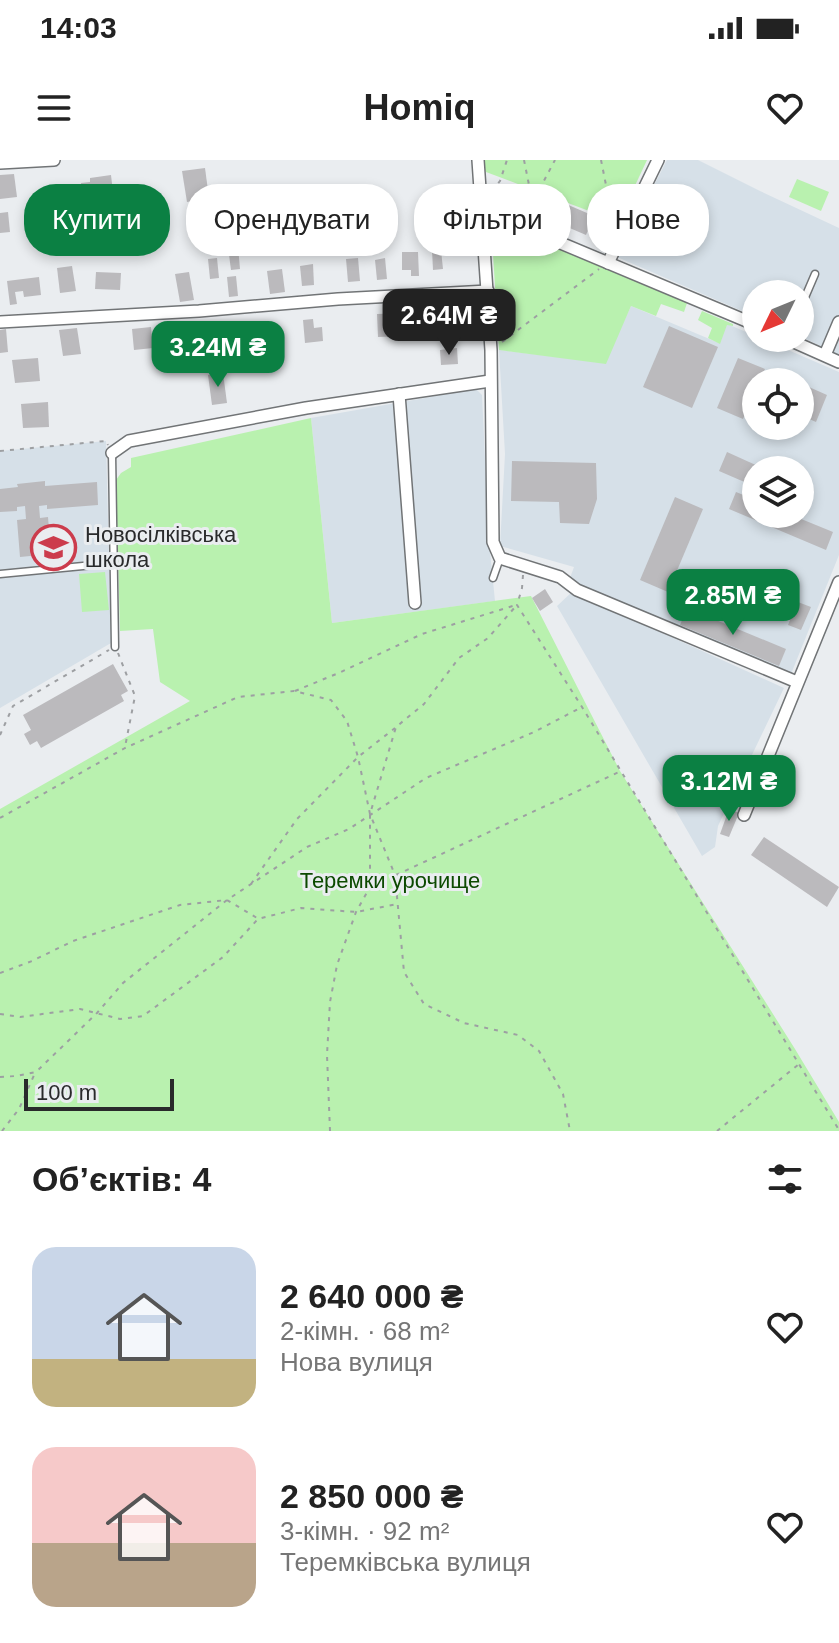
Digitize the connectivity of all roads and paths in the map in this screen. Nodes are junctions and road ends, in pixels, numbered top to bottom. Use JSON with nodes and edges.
{"nodes":[{"id":1,"x":54,"y":160,"type":"edge"},
{"id":2,"x":478,"y":160,"type":"edge"},
{"id":3,"x":507,"y":160,"type":"edge"},
{"id":4,"x":524,"y":160,"type":"edge"},
{"id":5,"x":555,"y":160,"type":"edge"},
{"id":6,"x":601,"y":160,"type":"edge"},
{"id":7,"x":658,"y":160,"type":"edge"},
{"id":8,"x":0,"y":163,"type":"edge"},
{"id":9,"x":480,"y":184,"type":"edge"},
{"id":10,"x":498,"y":184,"type":"edge"},
{"id":11,"x":529,"y":184,"type":"edge"},
{"id":12,"x":542,"y":184,"type":"edge"},
{"id":13,"x":606,"y":184,"type":"edge"},
{"id":14,"x":646,"y":184,"type":"edge"},
{"id":15,"x":571,"y":247,"type":"edge"},
{"id":16,"x":486,"y":256,"type":"edge"},
{"id":17,"x":611,"y":256,"type":"edge"},
{"id":18,"x":608,"y":263,"type":"junction"},
{"id":19,"x":815,"y":274,"type":"dead end"},
{"id":20,"x":812,"y":280,"type":"edge"},
{"id":21,"x":488,"y":291,"type":"junction"},
{"id":22,"x":742,"y":319,"type":"edge"},
{"id":23,"x":0,"y":322,"type":"edge"},
{"id":24,"x":839,"y":322,"type":"edge"},
{"id":25,"x":491,"y":350,"type":"junction"},
{"id":26,"x":814,"y":350,"type":"edge"},
{"id":27,"x":825,"y":355,"type":"junction"},
{"id":28,"x":839,"y":362,"type":"edge"},
{"id":29,"x":490,"y":381,"type":"junction"},
{"id":30,"x":399,"y":394,"type":"junction"},
{"id":31,"x":0,"y":451,"type":"edge"},
{"id":32,"x":112,"y":453,"type":"junction"},
{"id":33,"x":500,"y":558,"type":"junction"},
{"id":34,"x":114,"y":563,"type":"junction"},
{"id":35,"x":524,"y":566,"type":"junction"},
{"id":36,"x":0,"y":574,"type":"edge"},
{"id":37,"x":493,"y":578,"type":"dead end"},
{"id":38,"x":839,"y":582,"type":"edge"},
{"id":39,"x":415,"y":603,"type":"dead end"},
{"id":40,"x":517,"y":605,"type":"junction"},
{"id":41,"x":115,"y":647,"type":"junction"},
{"id":42,"x":797,"y":682,"type":"junction"},
{"id":43,"x":294,"y":691,"type":"junction"},
{"id":44,"x":582,"y":707,"type":"junction"},
{"id":45,"x":396,"y":727,"type":"junction"},
{"id":46,"x":0,"y":735,"type":"edge"},
{"id":47,"x":125,"y":748,"type":"junction"},
{"id":48,"x":358,"y":757,"type":"junction"},
{"id":49,"x":620,"y":771,"type":"junction"},
{"id":50,"x":370,"y":814,"type":"junction"},
{"id":51,"x":744,"y":815,"type":"dead end"},
{"id":52,"x":0,"y":818,"type":"edge"},
{"id":53,"x":395,"y":875,"type":"junction"},
{"id":54,"x":250,"y":885,"type":"junction"},
{"id":55,"x":227,"y":900,"type":"junction"},
{"id":56,"x":399,"y":903,"type":"junction"},
{"id":57,"x":356,"y":912,"type":"junction"},
{"id":58,"x":258,"y":919,"type":"junction"},
{"id":59,"x":0,"y":973,"type":"edge"},
{"id":60,"x":97,"y":1013,"type":"junction"},
{"id":61,"x":0,"y":1014,"type":"edge"},
{"id":62,"x":800,"y":1064,"type":"junction"},
{"id":63,"x":36,"y":1072,"type":"junction"},
{"id":64,"x":0,"y":1077,"type":"edge"},
{"id":65,"x":839,"y":1130,"type":"edge"},
{"id":66,"x":2,"y":1131,"type":"edge"},
{"id":67,"x":330,"y":1131,"type":"edge"},
{"id":68,"x":570,"y":1131,"type":"edge"},
{"id":69,"x":717,"y":1131,"type":"edge"}],
"edges":[{"from":1,"to":8,"type":"street"},
{"from":2,"to":9,"type":"street"},
{"from":3,"to":10,"type":"path"},
{"from":4,"to":11,"type":"path"},
{"from":5,"to":12,"type":"path"},
{"from":6,"to":13,"type":"path"},
{"from":7,"to":14,"type":"street"},
{"from":15,"to":18,"type":"street"},
{"from":16,"to":21,"type":"street"},
{"from":17,"to":18,"type":"street"},
{"from":18,"to":22,"type":"street"},
{"from":18,"to":25,"type":"path"},
{"from":19,"to":20,"type":"lane"},
{"from":21,"to":23,"type":"street"},
{"from":21,"to":25,"type":"street"},
{"from":24,"to":27,"type":"street"},
{"from":25,"to":29,"type":"street"},
{"from":26,"to":27,"type":"street"},
{"from":27,"to":28,"type":"street"},
{"from":29,"to":30,"type":"street"},
{"from":29,"to":33,"type":"street"},
{"from":30,"to":32,"type":"street"},
{"from":30,"to":39,"type":"street"},
{"from":31,"to":32,"type":"path"},
{"from":32,"to":34,"type":"lane"},
{"from":33,"to":35,"type":"street"},
{"from":33,"to":37,"type":"lane"},
{"from":34,"to":36,"type":"lane"},
{"from":34,"to":41,"type":"lane"},
{"from":35,"to":40,"type":"path"},
{"from":35,"to":42,"type":"street"},
{"from":38,"to":42,"type":"street"},
{"from":40,"to":43,"type":"path"},
{"from":40,"to":44,"type":"path"},
{"from":40,"to":45,"type":"path"},
{"from":41,"to":46,"type":"path"},
{"from":41,"to":47,"type":"path"},
{"from":42,"to":51,"type":"street"},
{"from":43,"to":47,"type":"path"},
{"from":43,"to":48,"type":"path"},
{"from":44,"to":49,"type":"path"},
{"from":44,"to":50,"type":"path"},
{"from":45,"to":48,"type":"path"},
{"from":45,"to":50,"type":"path"},
{"from":47,"to":52,"type":"path"},
{"from":48,"to":50,"type":"path"},
{"from":48,"to":54,"type":"path"},
{"from":49,"to":53,"type":"path"},
{"from":49,"to":62,"type":"path"},
{"from":50,"to":53,"type":"path"},
{"from":50,"to":54,"type":"path"},
{"from":50,"to":57,"type":"path"},
{"from":53,"to":56,"type":"path"},
{"from":54,"to":55,"type":"path"},
{"from":55,"to":58,"type":"path"},
{"from":55,"to":59,"type":"path"},
{"from":55,"to":60,"type":"path"},
{"from":56,"to":57,"type":"path"},
{"from":56,"to":68,"type":"path"},
{"from":57,"to":58,"type":"path"},
{"from":57,"to":67,"type":"path"},
{"from":58,"to":60,"type":"path"},
{"from":60,"to":61,"type":"path"},
{"from":60,"to":63,"type":"path"},
{"from":62,"to":65,"type":"path"},
{"from":62,"to":69,"type":"path"},
{"from":63,"to":64,"type":"path"},
{"from":63,"to":66,"type":"path"}]}
